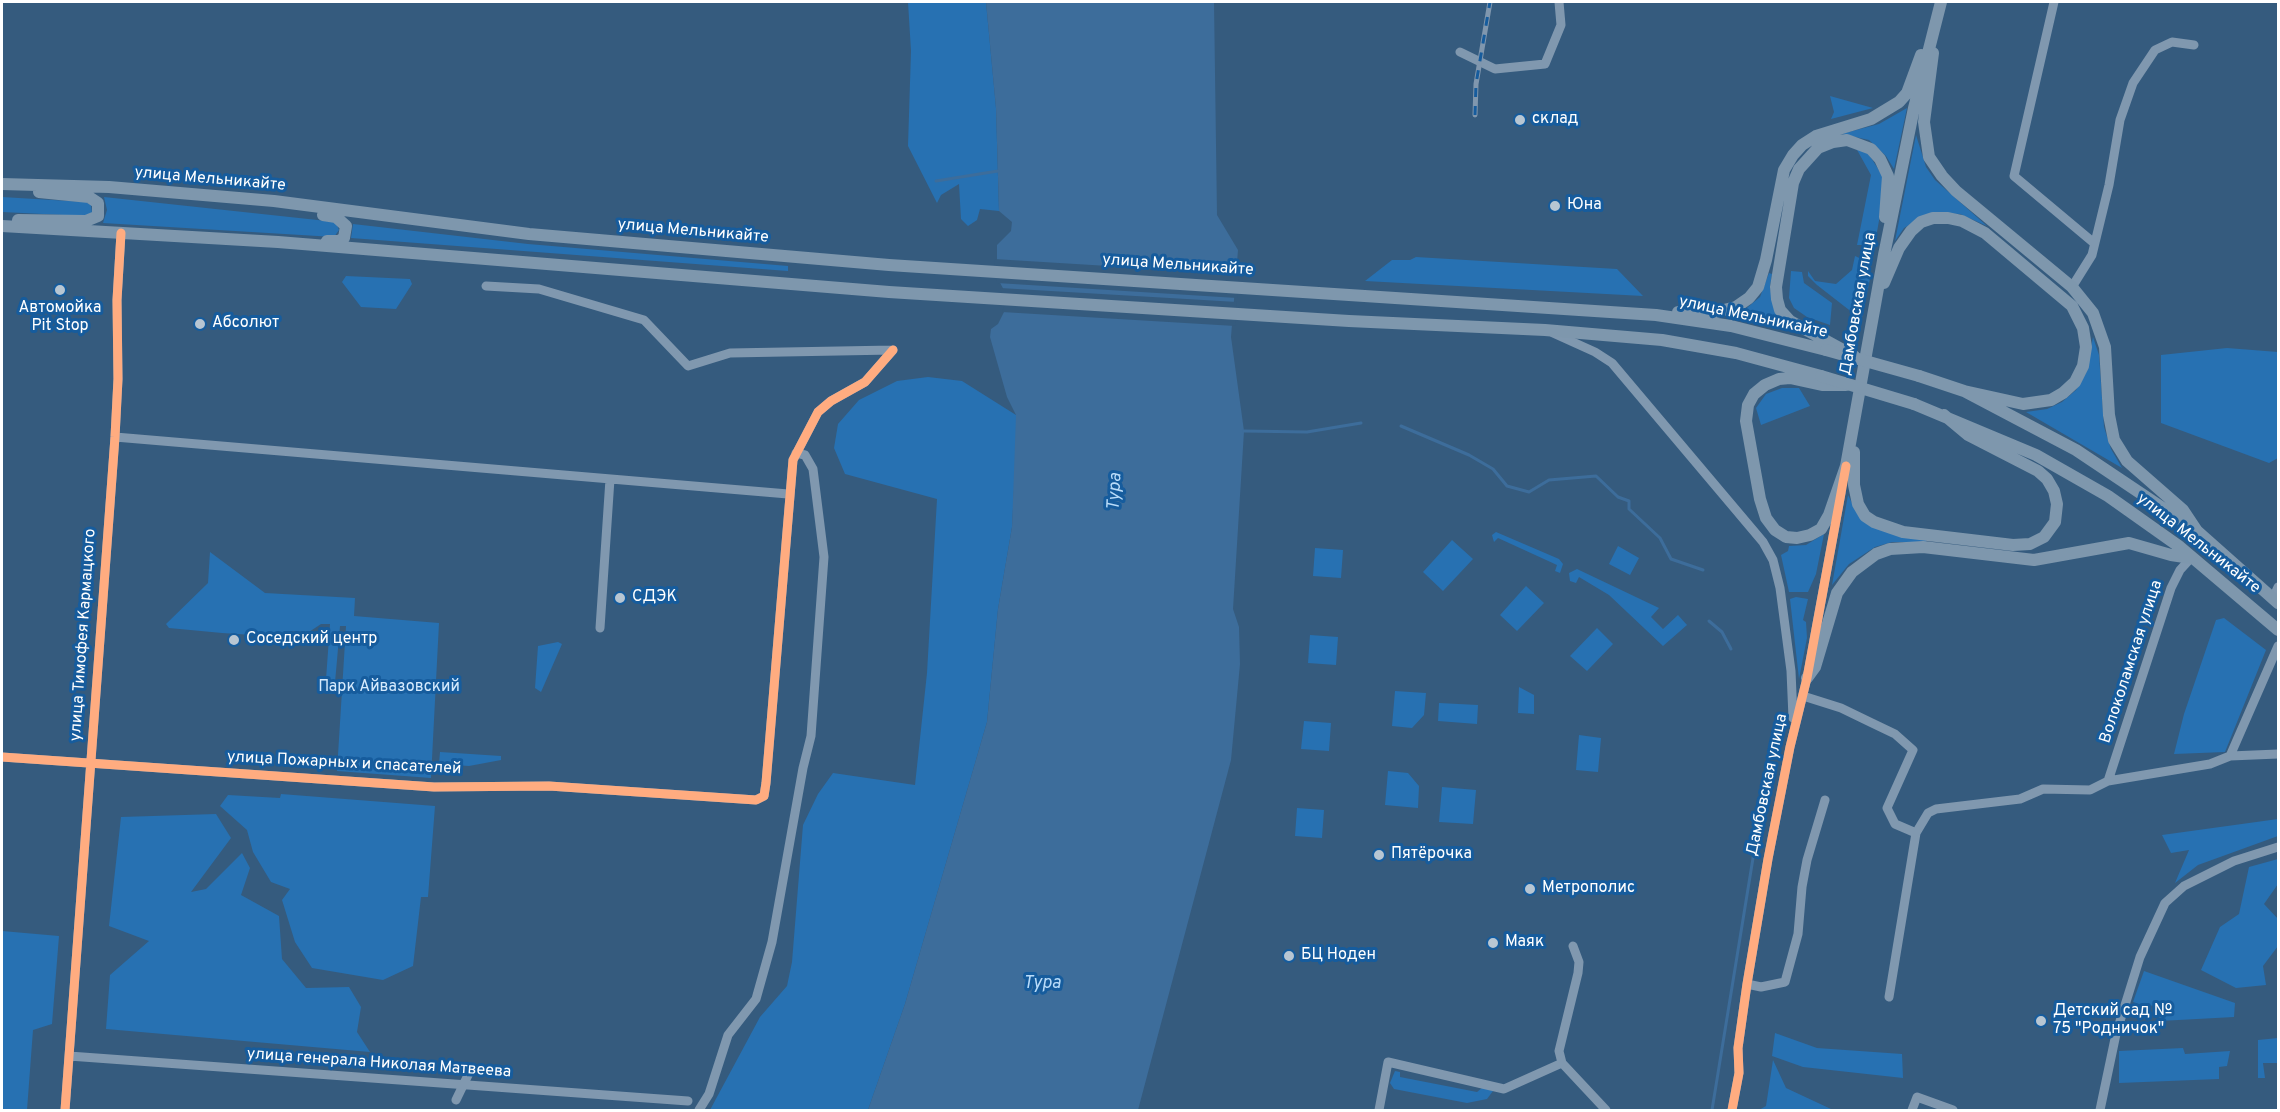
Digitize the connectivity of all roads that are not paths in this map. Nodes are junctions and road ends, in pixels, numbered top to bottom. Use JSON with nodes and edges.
{"nodes":[{"id":1,"x":1559,"y":2,"type":"edge"},
{"id":2,"x":1941,"y":2,"type":"edge"},
{"id":3,"x":2054,"y":2,"type":"edge"},
{"id":4,"x":1933,"y":34,"type":"junction"},
{"id":5,"x":2194,"y":45,"type":"dead end"},
{"id":6,"x":1460,"y":52,"type":"dead end"},
{"id":7,"x":5,"y":184,"type":"edge"},
{"id":8,"x":274,"y":201,"type":"junction"},
{"id":9,"x":2,"y":220,"type":"edge"},
{"id":10,"x":2,"y":226,"type":"edge"},
{"id":11,"x":121,"y":233,"type":"junction"},
{"id":12,"x":1887,"y":239,"type":"junction"},
{"id":13,"x":278,"y":242,"type":"junction"},
{"id":14,"x":2094,"y":243,"type":"junction"},
{"id":15,"x":486,"y":286,"type":"dead end"},
{"id":16,"x":2072,"y":287,"type":"junction"},
{"id":17,"x":1877,"y":298,"type":"junction"},
{"id":18,"x":1656,"y":315,"type":"junction"},
{"id":19,"x":1545,"y":330,"type":"junction"},
{"id":20,"x":1827,"y":345,"type":"junction"},
{"id":21,"x":1821,"y":380,"type":"junction"},
{"id":22,"x":1964,"y":391,"type":"junction"},
{"id":23,"x":1944,"y":415,"type":"junction"},
{"id":24,"x":1851,"y":436,"type":"junction"},
{"id":25,"x":115,"y":437,"type":"junction"},
{"id":26,"x":796,"y":453,"type":"junction"},
{"id":27,"x":1846,"y":466,"type":"junction"},
{"id":28,"x":610,"y":479,"type":"junction"},
{"id":29,"x":788,"y":494,"type":"junction"},
{"id":30,"x":2197,"y":531,"type":"junction"},
{"id":31,"x":2191,"y":558,"type":"junction"},
{"id":32,"x":2276,"y":596,"type":"edge"},
{"id":33,"x":600,"y":628,"type":"dead end"},
{"id":34,"x":2278,"y":630,"type":"edge"},
{"id":35,"x":2278,"y":646,"type":"edge"},
{"id":36,"x":1807,"y":678,"type":"junction"},
{"id":37,"x":1803,"y":696,"type":"junction"},
{"id":38,"x":1792,"y":736,"type":"junction"},
{"id":39,"x":2278,"y":754,"type":"edge"},
{"id":40,"x":2230,"y":756,"type":"junction"},
{"id":41,"x":2,"y":757,"type":"edge"},
{"id":42,"x":90,"y":763,"type":"junction"},
{"id":43,"x":2108,"y":781,"type":"junction"},
{"id":44,"x":1825,"y":800,"type":"dead end"},
{"id":45,"x":1916,"y":833,"type":"junction"},
{"id":46,"x":2278,"y":847,"type":"edge"},
{"id":47,"x":1573,"y":946,"type":"dead end"},
{"id":48,"x":1746,"y":984,"type":"junction"},
{"id":49,"x":1889,"y":997,"type":"dead end"},
{"id":50,"x":69,"y":1056,"type":"junction"},
{"id":51,"x":1562,"y":1063,"type":"junction"},
{"id":52,"x":471,"y":1071,"type":"dead end"},
{"id":53,"x":463,"y":1086,"type":"junction"},
{"id":54,"x":456,"y":1100,"type":"dead end"},
{"id":55,"x":688,"y":1101,"type":"dead end"},
{"id":56,"x":65,"y":1110,"type":"edge"},
{"id":57,"x":699,"y":1110,"type":"edge"},
{"id":58,"x":1379,"y":1110,"type":"edge"},
{"id":59,"x":1606,"y":1110,"type":"edge"},
{"id":60,"x":1732,"y":1110,"type":"edge"},
{"id":61,"x":1912,"y":1110,"type":"edge"},
{"id":62,"x":1953,"y":1110,"type":"edge"},
{"id":63,"x":2100,"y":1110,"type":"edge"}],
"edges":[{"from":1,"to":6,"type":"street"},
{"from":2,"to":4,"type":"main road","name":"Дамбовская улица"},
{"from":3,"to":14,"type":"street"},
{"from":4,"to":12,"type":"main road","name":"Дамбовская улица"},
{"from":4,"to":16,"type":"main road"},
{"from":4,"to":18,"type":"main road"},
{"from":5,"to":14,"type":"street"},
{"from":7,"to":8,"type":"main road","name":"улица Мельникайте"},
{"from":7,"to":9,"type":"main road"},
{"from":8,"to":13,"type":"main road"},
{"from":8,"to":18,"type":"main road","name":"улица Мельникайте"},
{"from":10,"to":11,"type":"main road","name":"улица Мельникайте"},
{"from":11,"to":13,"type":"main road","name":"улица Мельникайте"},
{"from":11,"to":25,"type":"street","name":"улица Тимофея Кармацкого"},
{"from":12,"to":17,"type":"main road","name":"Дамбовская улица"},
{"from":12,"to":20,"type":"main road"},
{"from":13,"to":19,"type":"main road","name":"улица Мельникайте"},
{"from":14,"to":16,"type":"street"},
{"from":15,"to":26,"type":"street"},
{"from":16,"to":30,"type":"main road"},
{"from":17,"to":22,"type":"main road"},
{"from":17,"to":24,"type":"main road","name":"Дамбовская улица"},
{"from":18,"to":20,"type":"main road","name":"улица Мельникайте"},
{"from":19,"to":21,"type":"main road","name":"улица Мельникайте"},
{"from":19,"to":38,"type":"street"},
{"from":20,"to":22,"type":"main road","name":"улица Мельникайте","bridge":true},
{"from":21,"to":23,"type":"main road","name":"улица Мельникайте","bridge":true},
{"from":21,"to":27,"type":"main road"},
{"from":22,"to":30,"type":"main road","name":"улица Мельникайте"},
{"from":23,"to":24,"type":"main road"},
{"from":23,"to":31,"type":"main road","name":"улица Мельникайте"},
{"from":24,"to":27,"type":"main road","name":"Дамбовская улица"},
{"from":25,"to":28,"type":"street"},
{"from":25,"to":42,"type":"street","name":"улица Тимофея Кармацкого"},
{"from":26,"to":29,"type":"street"},
{"from":26,"to":57,"type":"street"},
{"from":27,"to":36,"type":"street","name":"Дамбовская улица"},
{"from":28,"to":29,"type":"street"},
{"from":28,"to":33,"type":"street"},
{"from":29,"to":42,"type":"street","name":"улица Пожарных и спасателей"},
{"from":30,"to":32,"type":"main road","name":"улица Мельникайте"},
{"from":31,"to":34,"type":"main road","name":"улица Мельникайте"},
{"from":31,"to":36,"type":"main road"},
{"from":31,"to":43,"type":"street","name":"Волоколамская улица"},
{"from":35,"to":40,"type":"street"},
{"from":36,"to":37,"type":"street","name":"Дамбовская улица"},
{"from":37,"to":38,"type":"street","name":"Дамбовская улица"},
{"from":37,"to":45,"type":"street"},
{"from":38,"to":48,"type":"street","name":"Дамбовская улица"},
{"from":39,"to":40,"type":"street"},
{"from":40,"to":43,"type":"street"},
{"from":41,"to":42,"type":"street","name":"улица Пожарных и спасателей"},
{"from":42,"to":50,"type":"street","name":"улица Тимофея Кармацкого"},
{"from":43,"to":45,"type":"street"},
{"from":44,"to":48,"type":"street"},
{"from":45,"to":49,"type":"street"},
{"from":46,"to":63,"type":"street"},
{"from":47,"to":51,"type":"street"},
{"from":48,"to":60,"type":"street","name":"Дамбовская улица"},
{"from":50,"to":53,"type":"street","name":"улица генерала Николая Матвеева"},
{"from":50,"to":56,"type":"street","name":"улица Тимофея Кармацкого"},
{"from":51,"to":58,"type":"street"},
{"from":51,"to":59,"type":"street"},
{"from":52,"to":53,"type":"street"},
{"from":53,"to":54,"type":"street"},
{"from":53,"to":55,"type":"street","name":"улица генерала Николая Матвеева"},
{"from":61,"to":62,"type":"street"}]}
